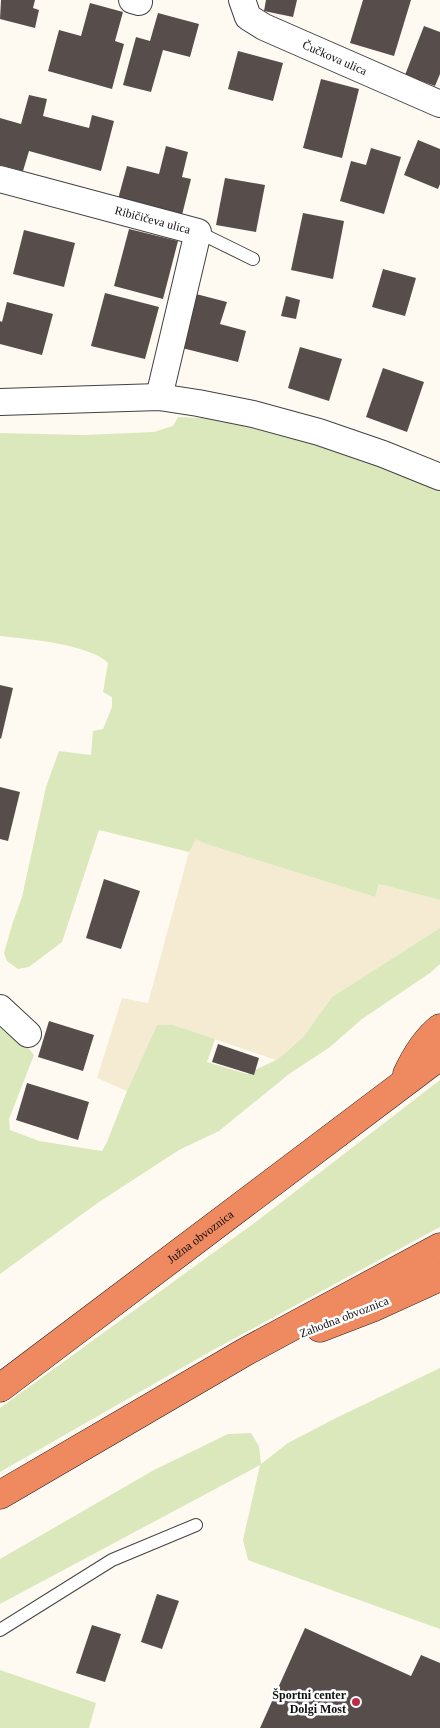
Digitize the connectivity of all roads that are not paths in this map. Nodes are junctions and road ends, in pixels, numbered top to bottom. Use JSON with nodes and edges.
{"nodes":[{"id":1,"x":242,"y":0,"type":"edge"},
{"id":2,"x":440,"y":104,"type":"edge"},
{"id":3,"x":0,"y":178,"type":"edge"},
{"id":4,"x":198,"y":232,"type":"junction"},
{"id":5,"x":253,"y":259,"type":"dead end"},
{"id":6,"x":159,"y":397,"type":"junction"},
{"id":7,"x":0,"y":402,"type":"edge"},
{"id":8,"x":440,"y":477,"type":"edge"},
{"id":9,"x":0,"y":1008,"type":"edge"},
{"id":10,"x":440,"y":1028,"type":"edge"},
{"id":11,"x":28,"y":1034,"type":"dead end"},
{"id":12,"x":440,"y":1056,"type":"edge"},
{"id":13,"x":402,"y":1084,"type":"junction"},
{"id":14,"x":440,"y":1247,"type":"edge"},
{"id":15,"x":440,"y":1277,"type":"edge"},
{"id":16,"x":245,"y":1352,"type":"junction"},
{"id":17,"x":0,"y":1388,"type":"edge"},
{"id":18,"x":0,"y":1495,"type":"edge"},
{"id":19,"x":196,"y":1525,"type":"dead end"},
{"id":20,"x":0,"y":1630,"type":"edge"}],
"edges":[{"from":1,"to":2,"type":"street","name":"Čučkova ulica"},
{"from":3,"to":4,"type":"street","name":"Ribičičeva ulica"},
{"from":4,"to":5,"type":"lane"},
{"from":4,"to":6,"type":"street","name":"Ribičičeva ulica"},
{"from":6,"to":7,"type":"street"},
{"from":6,"to":8,"type":"street"},
{"from":9,"to":11,"type":"street"},
{"from":10,"to":13,"type":"highway"},
{"from":12,"to":13,"type":"highway"},
{"from":13,"to":17,"type":"highway","name":"Južna obvoznica"},
{"from":14,"to":16,"type":"highway"},
{"from":15,"to":16,"type":"highway","name":"Zahodna obvoznica"},
{"from":16,"to":18,"type":"highway"},
{"from":19,"to":20,"type":"lane"}]}
